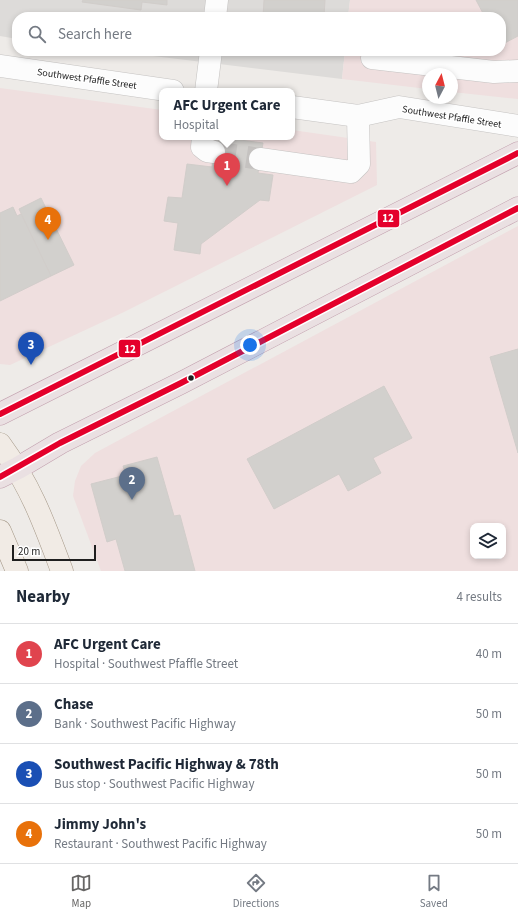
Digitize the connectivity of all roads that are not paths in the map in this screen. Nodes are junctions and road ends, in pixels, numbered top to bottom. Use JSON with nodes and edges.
{"nodes":[{"id":1,"x":217,"y":0,"type":"edge"},
{"id":2,"x":216,"y":12,"type":"edge"},
{"id":3,"x":210,"y":56,"type":"edge"},
{"id":4,"x":372,"y":58,"type":"dead end"},
{"id":5,"x":0,"y":66,"type":"edge"},
{"id":6,"x":518,"y":71,"type":"edge"},
{"id":7,"x":206,"y":88,"type":"edge"},
{"id":8,"x":159,"y":89,"type":"edge"},
{"id":9,"x":295,"y":108,"type":"edge"},
{"id":10,"x":358,"y":116,"type":"junction"},
{"id":11,"x":518,"y":126,"type":"edge"},
{"id":12,"x":518,"y":152,"type":"edge"},
{"id":13,"x":260,"y":159,"type":"tunnel mouth"},
{"id":14,"x":518,"y":208,"type":"edge"},
{"id":15,"x":0,"y":414,"type":"edge"},
{"id":16,"x":0,"y":444,"type":"edge"},
{"id":17,"x":9,"y":473,"type":"edge"},
{"id":18,"x":0,"y":531,"type":"edge"},
{"id":19,"x":17,"y":571,"type":"edge"},
{"id":20,"x":62,"y":571,"type":"edge"}],
"edges":[{"from":1,"to":2,"type":"street"},
{"from":3,"to":7,"type":"street"},
{"from":4,"to":6,"type":"street"},
{"from":5,"to":8,"type":"street","name":"Southwest Pfaffle Street"},
{"from":9,"to":10,"type":"street","name":"Southwest Pfaffle Street"},
{"from":10,"to":11,"type":"street","name":"Southwest Pfaffle Street"},
{"from":10,"to":13,"type":"street"},
{"from":12,"to":15,"type":"highway"},
{"from":14,"to":17,"type":"highway"},
{"from":16,"to":17,"type":"main road"},
{"from":17,"to":20,"type":"main road"},
{"from":18,"to":19,"type":"main road"}]}
